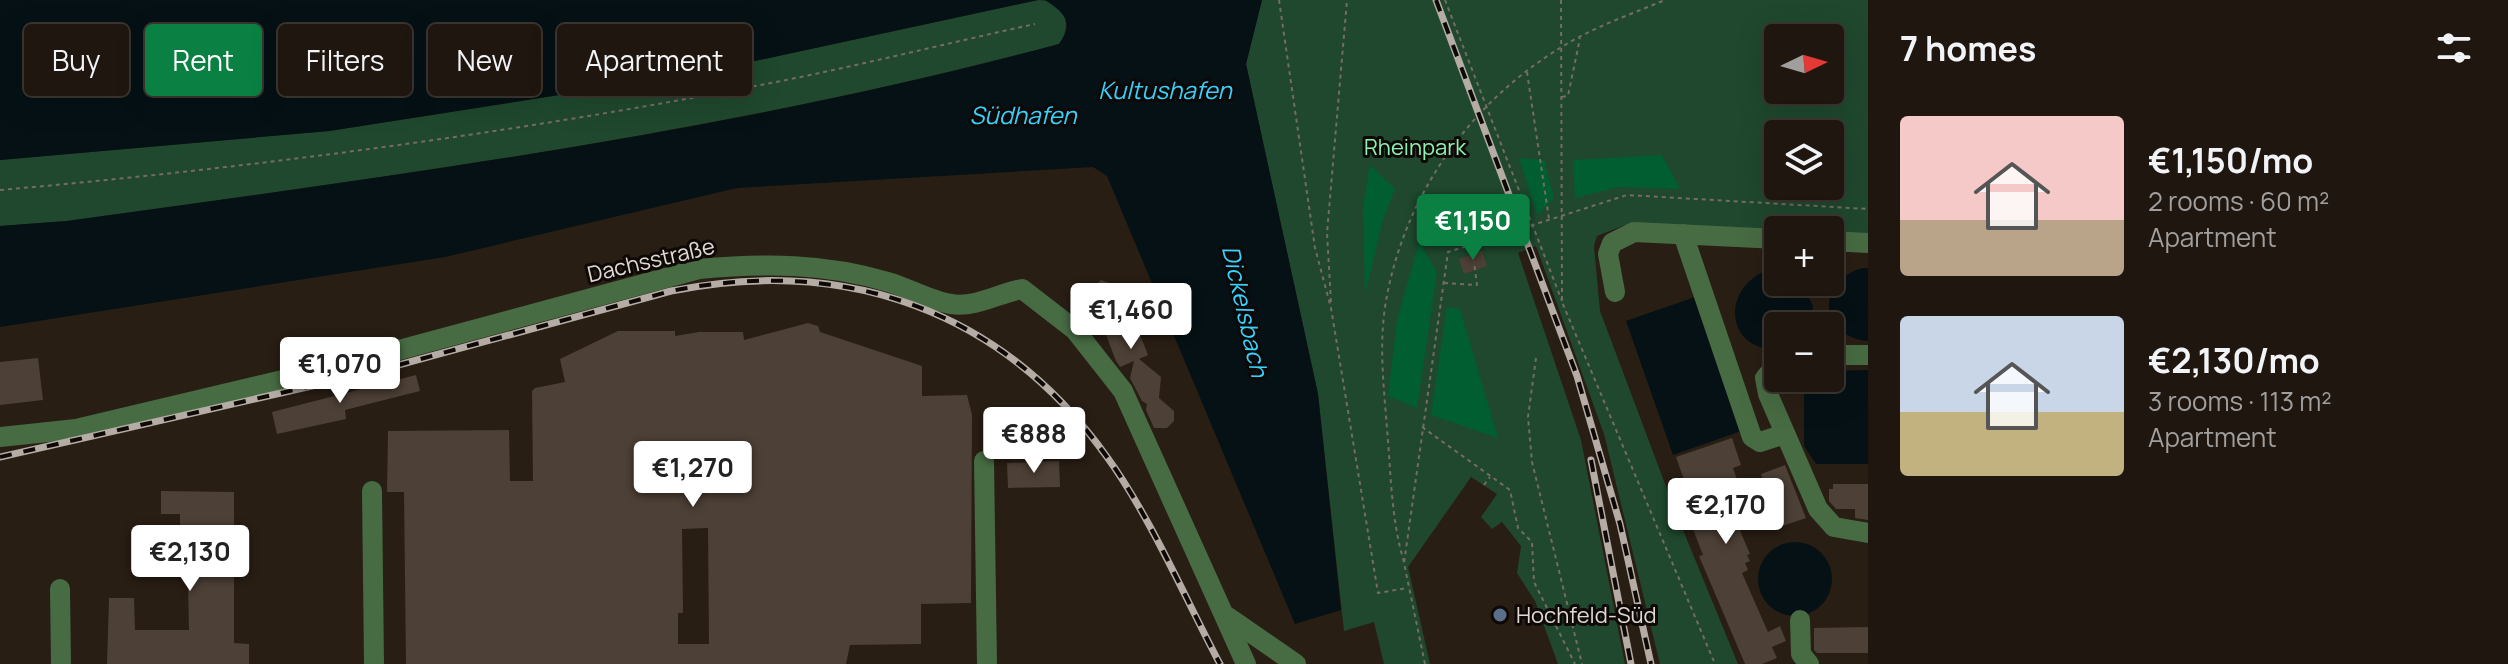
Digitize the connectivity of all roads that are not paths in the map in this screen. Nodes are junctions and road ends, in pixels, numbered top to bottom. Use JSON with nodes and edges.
{"nodes":[{"id":1,"x":1683,"y":234,"type":"junction"},
{"id":2,"x":1764,"y":238,"type":"edge"},
{"id":3,"x":1844,"y":242,"type":"edge"},
{"id":4,"x":1868,"y":243,"type":"edge"},
{"id":5,"x":1615,"y":292,"type":"dead end"},
{"id":6,"x":1844,"y":355,"type":"edge"},
{"id":7,"x":1868,"y":355,"type":"edge"},
{"id":8,"x":1768,"y":392,"type":"edge"},
{"id":9,"x":1785,"y":434,"type":"junction"},
{"id":10,"x":0,"y":437,"type":"edge"},
{"id":11,"x":984,"y":461,"type":"dead end"},
{"id":12,"x":372,"y":491,"type":"dead end"},
{"id":13,"x":1868,"y":533,"type":"edge"},
{"id":14,"x":60,"y":589,"type":"dead end"},
{"id":15,"x":1228,"y":617,"type":"junction"},
{"id":16,"x":1800,"y":620,"type":"dead end"},
{"id":17,"x":61,"y":664,"type":"edge"},
{"id":18,"x":374,"y":664,"type":"edge"},
{"id":19,"x":987,"y":664,"type":"edge"},
{"id":20,"x":1246,"y":664,"type":"edge"},
{"id":21,"x":1296,"y":664,"type":"edge"},
{"id":22,"x":1809,"y":664,"type":"edge"}],
"edges":[{"from":1,"to":2,"type":"lane"},
{"from":1,"to":5,"type":"lane"},
{"from":1,"to":9,"type":"lane"},
{"from":3,"to":4,"type":"lane"},
{"from":6,"to":7,"type":"lane"},
{"from":8,"to":9,"type":"lane"},
{"from":9,"to":13,"type":"lane"},
{"from":10,"to":15,"type":"lane","name":"Dachsstraße"},
{"from":11,"to":19,"type":"lane"},
{"from":12,"to":18,"type":"lane"},
{"from":14,"to":17,"type":"lane"},
{"from":15,"to":20,"type":"lane"},
{"from":15,"to":21,"type":"lane"},
{"from":16,"to":22,"type":"lane"}]}
